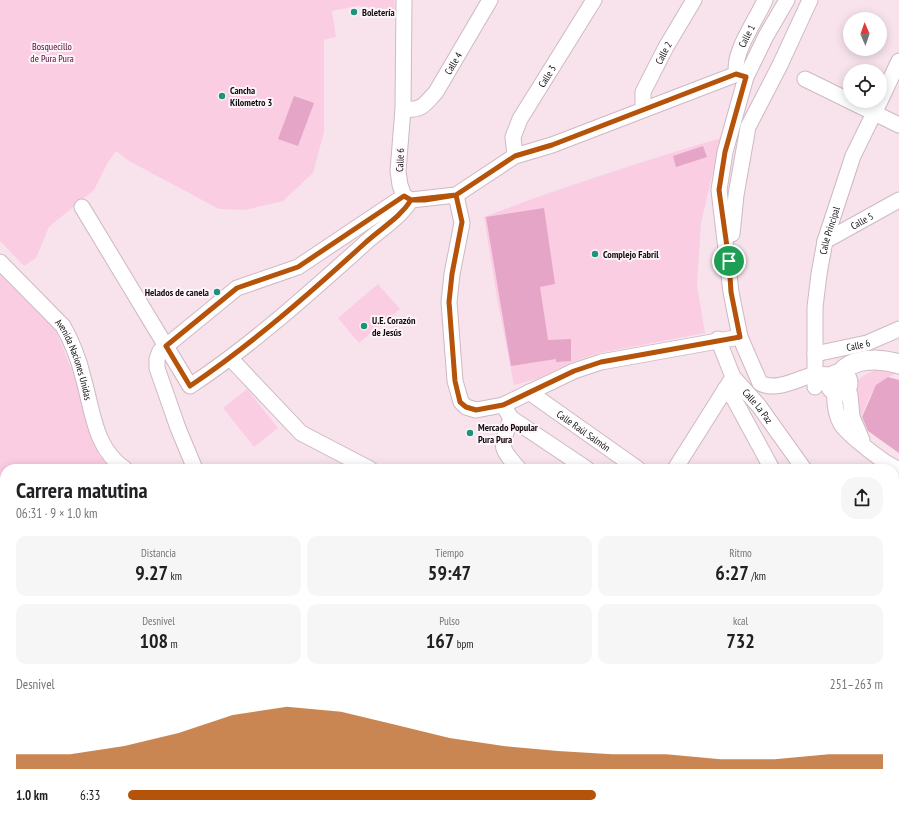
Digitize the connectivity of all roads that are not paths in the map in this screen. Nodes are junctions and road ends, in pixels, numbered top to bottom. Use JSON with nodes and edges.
{"nodes":[{"id":1,"x":404,"y":0,"type":"edge"},
{"id":2,"x":490,"y":0,"type":"edge"},
{"id":3,"x":594,"y":0,"type":"edge"},
{"id":4,"x":694,"y":0,"type":"edge"},
{"id":5,"x":765,"y":0,"type":"edge"},
{"id":6,"x":787,"y":0,"type":"edge"},
{"id":7,"x":810,"y":0,"type":"edge"},
{"id":8,"x":899,"y":61,"type":"edge"},
{"id":9,"x":741,"y":76,"type":"junction"},
{"id":10,"x":805,"y":79,"type":"dead end"},
{"id":11,"x":893,"y":82,"type":"edge"},
{"id":12,"x":887,"y":91,"type":"edge"},
{"id":13,"x":843,"y":93,"type":"edge"},
{"id":14,"x":877,"y":108,"type":"edge"},
{"id":15,"x":881,"y":108,"type":"edge"},
{"id":16,"x":403,"y":109,"type":"junction"},
{"id":17,"x":643,"y":109,"type":"junction"},
{"id":18,"x":899,"y":126,"type":"edge"},
{"id":19,"x":515,"y":156,"type":"junction"},
{"id":20,"x":456,"y":195,"type":"junction"},
{"id":21,"x":408,"y":198,"type":"junction"},
{"id":22,"x":899,"y":200,"type":"edge"},
{"id":23,"x":82,"y":207,"type":"dead end"},
{"id":24,"x":825,"y":241,"type":"junction"},
{"id":25,"x":729,"y":261,"type":"junction"},
{"id":26,"x":0,"y":262,"type":"edge"},
{"id":27,"x":899,"y":329,"type":"edge"},
{"id":28,"x":740,"y":337,"type":"junction"},
{"id":29,"x":718,"y":339,"type":"junction"},
{"id":30,"x":166,"y":346,"type":"junction"},
{"id":31,"x":231,"y":359,"type":"junction"},
{"id":32,"x":898,"y":363,"type":"edge"},
{"id":33,"x":830,"y":378,"type":"junction"},
{"id":34,"x":729,"y":383,"type":"junction"},
{"id":35,"x":529,"y":392,"type":"junction"},
{"id":36,"x":503,"y":405,"type":"junction"},
{"id":37,"x":511,"y":418,"type":"junction"},
{"id":38,"x":118,"y":464,"type":"edge"},
{"id":39,"x":194,"y":464,"type":"edge"},
{"id":40,"x":360,"y":464,"type":"edge"},
{"id":41,"x":514,"y":464,"type":"edge"},
{"id":42,"x":580,"y":464,"type":"edge"},
{"id":43,"x":631,"y":464,"type":"edge"},
{"id":44,"x":678,"y":464,"type":"edge"},
{"id":45,"x":769,"y":464,"type":"edge"},
{"id":46,"x":800,"y":464,"type":"edge"},
{"id":47,"x":888,"y":464,"type":"edge"}],
"edges":[{"from":1,"to":16,"type":"street","name":"Calle 6"},
{"from":2,"to":16,"type":"street","name":"Calle 4"},
{"from":3,"to":19,"type":"street","name":"Calle 3"},
{"from":4,"to":17,"type":"street","name":"Calle 2"},
{"from":5,"to":9,"type":"street","name":"Calle 1"},
{"from":6,"to":9,"type":"street"},
{"from":7,"to":25,"type":"street"},
{"from":8,"to":11,"type":"street","name":"Calle Principal"},
{"from":9,"to":17,"type":"street"},
{"from":9,"to":25,"type":"street"},
{"from":10,"to":13,"type":"street"},
{"from":11,"to":12,"type":"street","name":"Calle Principal"},
{"from":14,"to":24,"type":"street","name":"Calle Principal"},
{"from":15,"to":18,"type":"street"},
{"from":16,"to":21,"type":"street","name":"Calle 6"},
{"from":17,"to":19,"type":"street"},
{"from":19,"to":20,"type":"street"},
{"from":20,"to":21,"type":"street"},
{"from":20,"to":36,"type":"street"},
{"from":21,"to":30,"type":"street"},
{"from":21,"to":31,"type":"street"},
{"from":22,"to":24,"type":"street","name":"Calle 5"},
{"from":23,"to":30,"type":"street"},
{"from":24,"to":33,"type":"street","name":"Calle Principal"},
{"from":25,"to":28,"type":"street"},
{"from":26,"to":38,"type":"street","name":"Avenida Naciones Unidas"},
{"from":27,"to":33,"type":"street","name":"Calle 6"},
{"from":28,"to":29,"type":"street"},
{"from":28,"to":33,"type":"street","name":"Calle 6"},
{"from":29,"to":34,"type":"street","name":"Calle La Paz"},
{"from":29,"to":35,"type":"street"},
{"from":30,"to":31,"type":"street"},
{"from":30,"to":39,"type":"street"},
{"from":31,"to":40,"type":"street"},
{"from":32,"to":33,"type":"main road"},
{"from":33,"to":47,"type":"street","name":"Calle Principal"},
{"from":34,"to":44,"type":"street"},
{"from":34,"to":45,"type":"street"},
{"from":34,"to":46,"type":"street","name":"Calle La Paz"},
{"from":35,"to":36,"type":"street"},
{"from":35,"to":43,"type":"street","name":"Calle Raúl Salmón"},
{"from":36,"to":37,"type":"street"},
{"from":37,"to":41,"type":"street"},
{"from":37,"to":42,"type":"street"}]}
